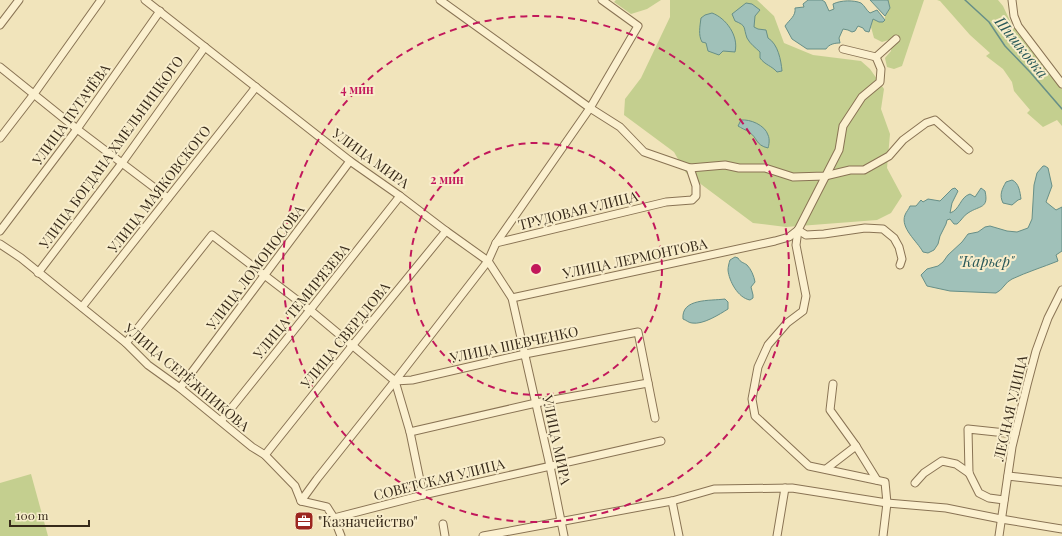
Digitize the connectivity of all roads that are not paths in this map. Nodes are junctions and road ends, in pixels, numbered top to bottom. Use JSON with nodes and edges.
{"nodes":[{"id":1,"x":19,"y":0,"type":"edge"},
{"id":2,"x":101,"y":0,"type":"edge"},
{"id":3,"x":145,"y":0,"type":"edge"},
{"id":4,"x":440,"y":0,"type":"edge"},
{"id":5,"x":602,"y":0,"type":"edge"},
{"id":6,"x":1012,"y":0,"type":"edge"},
{"id":7,"x":160,"y":11,"type":"junction"},
{"id":8,"x":0,"y":25,"type":"edge"},
{"id":9,"x":896,"y":39,"type":"dead end"},
{"id":10,"x":205,"y":47,"type":"junction"},
{"id":11,"x":843,"y":49,"type":"dead end"},
{"id":12,"x":876,"y":57,"type":"junction"},
{"id":13,"x":0,"y":67,"type":"edge"},
{"id":14,"x":1062,"y":84,"type":"edge"},
{"id":15,"x":256,"y":87,"type":"junction"},
{"id":16,"x":34,"y":94,"type":"junction"},
{"id":17,"x":590,"y":108,"type":"junction"},
{"id":18,"x":77,"y":129,"type":"junction"},
{"id":19,"x":0,"y":138,"type":"edge"},
{"id":20,"x":969,"y":150,"type":"dead end"},
{"id":21,"x":350,"y":161,"type":"junction"},
{"id":22,"x":122,"y":163,"type":"junction"},
{"id":23,"x":690,"y":168,"type":"junction"},
{"id":24,"x":826,"y":176,"type":"junction"},
{"id":25,"x":400,"y":196,"type":"junction"},
{"id":26,"x":168,"y":198,"type":"junction"},
{"id":27,"x":0,"y":230,"type":"edge"},
{"id":28,"x":798,"y":230,"type":"junction"},
{"id":29,"x":446,"y":231,"type":"junction"},
{"id":30,"x":496,"y":243,"type":"junction"},
{"id":31,"x":0,"y":244,"type":"edge"},
{"id":32,"x":488,"y":261,"type":"junction"},
{"id":33,"x":900,"y":265,"type":"dead end"},
{"id":34,"x":38,"y":273,"type":"junction"},
{"id":35,"x":265,"y":276,"type":"junction"},
{"id":36,"x":1062,"y":290,"type":"edge"},
{"id":37,"x":512,"y":298,"type":"junction"},
{"id":38,"x":82,"y":307,"type":"junction"},
{"id":39,"x":310,"y":310,"type":"junction"},
{"id":40,"x":126,"y":343,"type":"junction"},
{"id":41,"x":352,"y":346,"type":"junction"},
{"id":42,"x":525,"y":354,"type":"junction"},
{"id":43,"x":395,"y":381,"type":"junction"},
{"id":44,"x":648,"y":383,"type":"junction"},
{"id":45,"x":833,"y":384,"type":"dead end"},
{"id":46,"x":180,"y":388,"type":"junction"},
{"id":47,"x":536,"y":403,"type":"junction"},
{"id":48,"x":655,"y":418,"type":"dead end"},
{"id":49,"x":220,"y":421,"type":"junction"},
{"id":50,"x":410,"y":432,"type":"junction"},
{"id":51,"x":1015,"y":434,"type":"junction"},
{"id":52,"x":661,"y":441,"type":"dead end"},
{"id":53,"x":856,"y":446,"type":"junction"},
{"id":54,"x":265,"y":455,"type":"junction"},
{"id":55,"x":550,"y":466,"type":"junction"},
{"id":56,"x":826,"y":469,"type":"junction"},
{"id":57,"x":969,"y":473,"type":"junction"},
{"id":58,"x":1008,"y":476,"type":"junction"},
{"id":59,"x":877,"y":480,"type":"junction"},
{"id":60,"x":1062,"y":482,"type":"edge"},
{"id":61,"x":915,"y":483,"type":"dead end"},
{"id":62,"x":785,"y":488,"type":"junction"},
{"id":63,"x":424,"y":495,"type":"junction"},
{"id":64,"x":1004,"y":500,"type":"junction"},
{"id":65,"x":301,"y":501,"type":"junction"},
{"id":66,"x":672,"y":501,"type":"junction"},
{"id":67,"x":887,"y":503,"type":"junction"},
{"id":68,"x":334,"y":518,"type":"junction"},
{"id":69,"x":1001,"y":519,"type":"junction"},
{"id":70,"x":562,"y":521,"type":"junction"},
{"id":71,"x":443,"y":524,"type":"dead end"},
{"id":72,"x":1062,"y":529,"type":"edge"},
{"id":73,"x":341,"y":536,"type":"edge"},
{"id":74,"x":445,"y":536,"type":"edge"},
{"id":75,"x":483,"y":536,"type":"edge"},
{"id":76,"x":564,"y":536,"type":"edge"},
{"id":77,"x":679,"y":536,"type":"edge"},
{"id":78,"x":777,"y":536,"type":"edge"},
{"id":79,"x":883,"y":536,"type":"edge"},
{"id":80,"x":999,"y":536,"type":"edge"}],
"edges":[{"from":1,"to":8,"type":"street"},
{"from":2,"to":16,"type":"street"},
{"from":3,"to":7,"type":"street","name":"УЛИЦА МИРА"},
{"from":4,"to":17,"type":"street"},
{"from":5,"to":17,"type":"street"},
{"from":6,"to":14,"type":"street"},
{"from":7,"to":10,"type":"street","name":"УЛИЦА МИРА"},
{"from":7,"to":18,"type":"street","name":"УЛИЦА ПУГАЧЁВА"},
{"from":9,"to":12,"type":"street"},
{"from":10,"to":15,"type":"street","name":"УЛИЦА МИРА"},
{"from":10,"to":22,"type":"street","name":"УЛИЦА БОГДАНА ХМЕЛЬНИЦКОГО"},
{"from":11,"to":12,"type":"street"},
{"from":12,"to":24,"type":"street"},
{"from":13,"to":16,"type":"street"},
{"from":15,"to":21,"type":"street","name":"УЛИЦА МИРА"},
{"from":15,"to":26,"type":"street","name":"УЛИЦА МАЯКОВСКОГО"},
{"from":16,"to":18,"type":"street"},
{"from":16,"to":19,"type":"street"},
{"from":17,"to":23,"type":"street"},
{"from":17,"to":30,"type":"street"},
{"from":18,"to":22,"type":"street"},
{"from":18,"to":27,"type":"street","name":"УЛИЦА ПУГАЧЁВА"},
{"from":20,"to":24,"type":"street"},
{"from":21,"to":25,"type":"street","name":"УЛИЦА МИРА"},
{"from":21,"to":35,"type":"street","name":"УЛИЦА ЛОМОНОСОВА"},
{"from":22,"to":26,"type":"street"},
{"from":22,"to":34,"type":"street","name":"УЛИЦА БОГДАНА ХМЕЛЬНИЦКОГО"},
{"from":23,"to":24,"type":"street"},
{"from":23,"to":30,"type":"street","name":"ТРУДОВАЯ УЛИЦА"},
{"from":24,"to":28,"type":"street"},
{"from":25,"to":29,"type":"street","name":"УЛИЦА МИРА"},
{"from":25,"to":39,"type":"street","name":"УЛИЦА ТЕМИРЯЗЕВА"},
{"from":26,"to":38,"type":"street","name":"УЛИЦА МАЯКОВСКОГО"},
{"from":28,"to":33,"type":"street"},
{"from":28,"to":37,"type":"street","name":"УЛИЦА ЛЕРМОНТОВА"},
{"from":28,"to":56,"type":"street"},
{"from":29,"to":32,"type":"street","name":"УЛИЦА МИРА"},
{"from":29,"to":41,"type":"street","name":"УЛИЦА СВЕРДЛОВА"},
{"from":30,"to":32,"type":"street"},
{"from":31,"to":34,"type":"street","name":"УЛИЦА СЕРЁЖНИКОВА"},
{"from":32,"to":37,"type":"street","name":"УЛИЦА МИРА"},
{"from":32,"to":43,"type":"street"},
{"from":34,"to":38,"type":"street","name":"УЛИЦА СЕРЁЖНИКОВА"},
{"from":35,"to":39,"type":"street"},
{"from":35,"to":40,"type":"street"},
{"from":35,"to":46,"type":"street","name":"УЛИЦА ЛОМОНОСОВА"},
{"from":36,"to":51,"type":"street","name":"ЛЕСНАЯ УЛИЦА"},
{"from":37,"to":42,"type":"street","name":"УЛИЦА МИРА"},
{"from":38,"to":40,"type":"street","name":"УЛИЦА СЕРЁЖНИКОВА"},
{"from":39,"to":41,"type":"street"},
{"from":39,"to":49,"type":"street","name":"УЛИЦА ТЕМИРЯЗЕВА"},
{"from":40,"to":46,"type":"street","name":"УЛИЦА СЕРЁЖНИКОВА"},
{"from":41,"to":43,"type":"street"},
{"from":41,"to":54,"type":"street","name":"УЛИЦА СВЕРДЛОВА"},
{"from":42,"to":43,"type":"street","name":"УЛИЦА ШЕВЧЕНКО"},
{"from":42,"to":44,"type":"street","name":"УЛИЦА ШЕВЧЕНКО"},
{"from":42,"to":47,"type":"street","name":"УЛИЦА МИРА"},
{"from":43,"to":50,"type":"street"},
{"from":43,"to":65,"type":"street"},
{"from":44,"to":47,"type":"street"},
{"from":44,"to":48,"type":"street"},
{"from":45,"to":53,"type":"street"},
{"from":46,"to":49,"type":"street","name":"УЛИЦА СЕРЁЖНИКОВА"},
{"from":47,"to":50,"type":"street"},
{"from":47,"to":55,"type":"street","name":"УЛИЦА МИРА"},
{"from":49,"to":54,"type":"street","name":"УЛИЦА СЕРЁЖНИКОВА"},
{"from":50,"to":63,"type":"street"},
{"from":51,"to":57,"type":"street"},
{"from":51,"to":58,"type":"street","name":"ЛЕСНАЯ УЛИЦА"},
{"from":52,"to":55,"type":"street","name":"СОВЕТСКАЯ УЛИЦА"},
{"from":53,"to":56,"type":"street"},
{"from":53,"to":59,"type":"street"},
{"from":54,"to":65,"type":"street","name":"УЛИЦА СЕРЁЖНИКОВА"},
{"from":55,"to":63,"type":"street","name":"СОВЕТСКАЯ УЛИЦА"},
{"from":55,"to":70,"type":"street","name":"УЛИЦА МИРА"},
{"from":56,"to":59,"type":"street"},
{"from":57,"to":61,"type":"street"},
{"from":57,"to":64,"type":"street"},
{"from":58,"to":60,"type":"street"},
{"from":58,"to":64,"type":"street","name":"ЛЕСНАЯ УЛИЦА"},
{"from":59,"to":67,"type":"street"},
{"from":62,"to":66,"type":"street"},
{"from":62,"to":67,"type":"street"},
{"from":62,"to":78,"type":"street"},
{"from":63,"to":68,"type":"street","name":"СОВЕТСКАЯ УЛИЦА"},
{"from":64,"to":69,"type":"street","name":"ЛЕСНАЯ УЛИЦА"},
{"from":65,"to":68,"type":"street"},
{"from":66,"to":70,"type":"street"},
{"from":66,"to":77,"type":"street"},
{"from":67,"to":69,"type":"street"},
{"from":67,"to":79,"type":"street"},
{"from":68,"to":73,"type":"street"},
{"from":69,"to":72,"type":"street"},
{"from":69,"to":80,"type":"street","name":"ЛЕСНАЯ УЛИЦА"},
{"from":70,"to":75,"type":"street"},
{"from":70,"to":76,"type":"street","name":"УЛИЦА МИРА"},
{"from":71,"to":74,"type":"street"}]}
